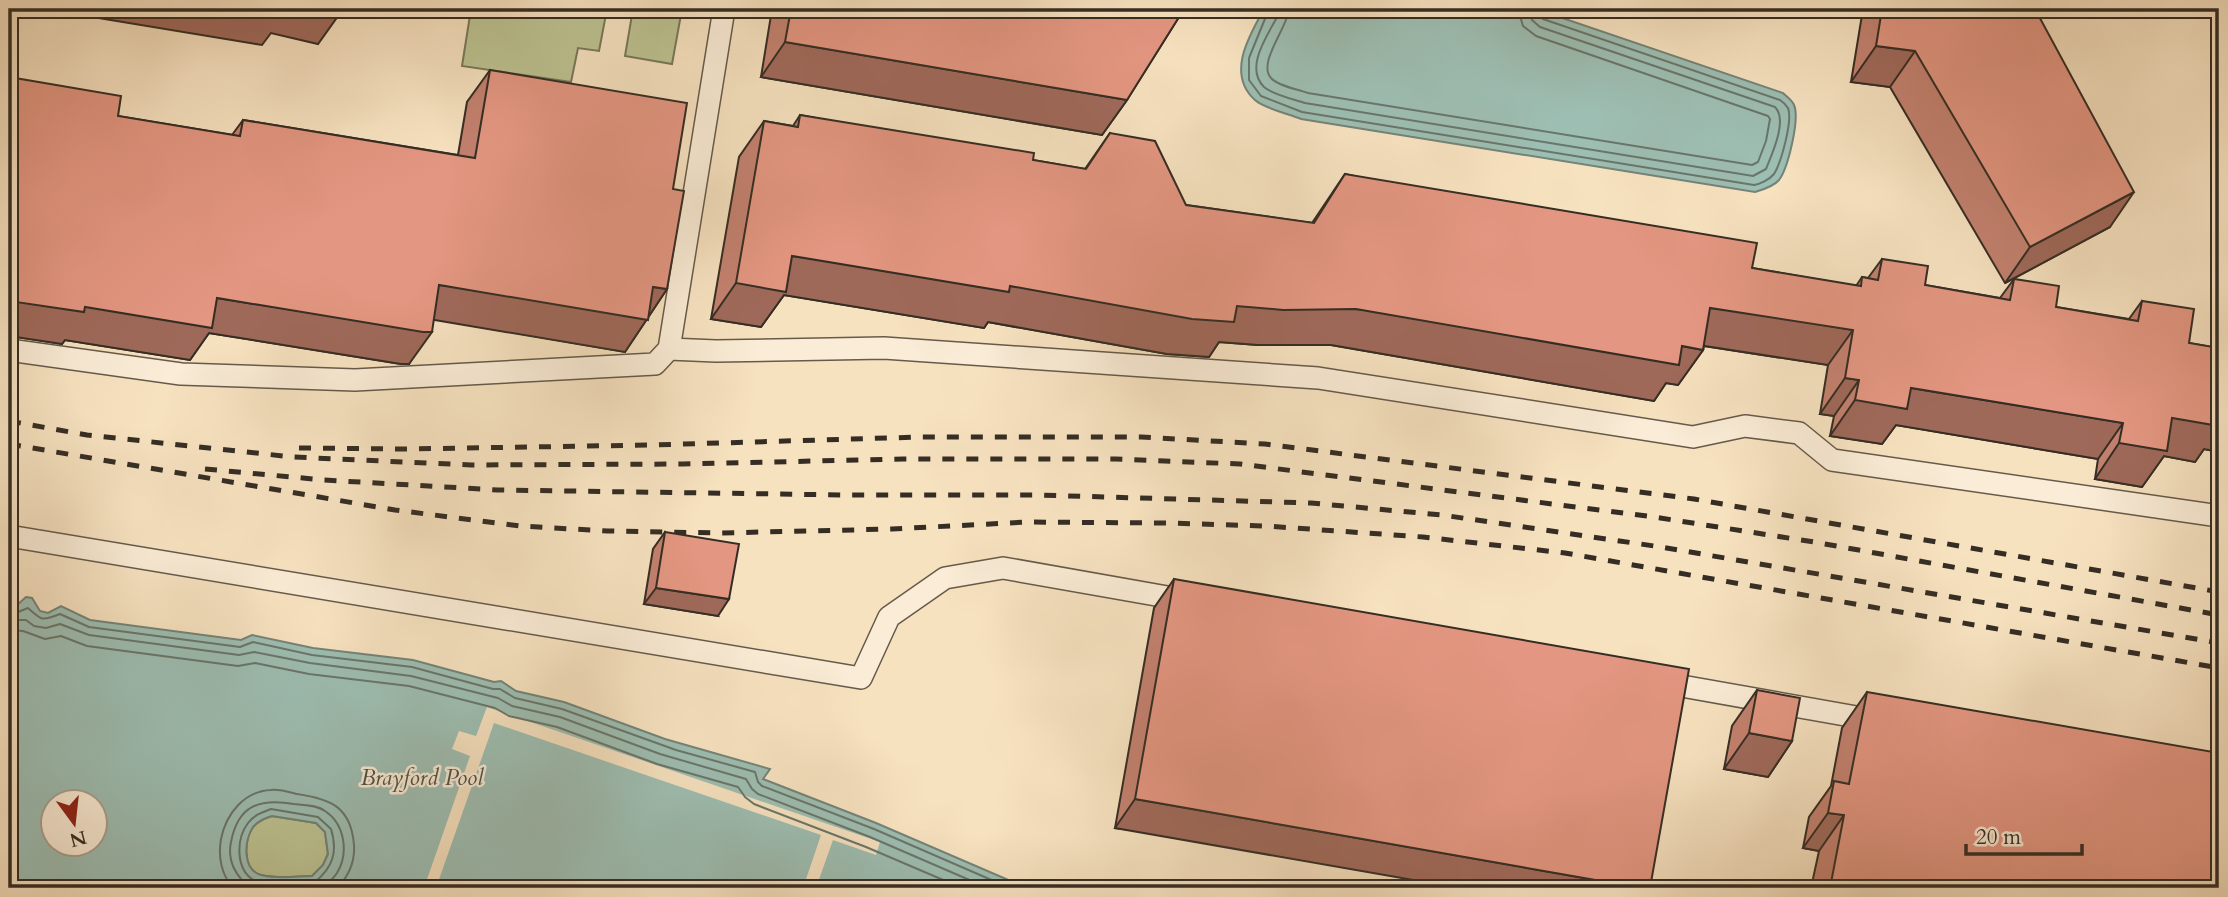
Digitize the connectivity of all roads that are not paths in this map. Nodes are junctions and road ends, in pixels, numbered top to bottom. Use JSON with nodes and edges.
{"nodes":[{"id":1,"x":724,"y":9,"type":"edge"},
{"id":2,"x":669,"y":349,"type":"junction"},
{"id":3,"x":9,"y":350,"type":"edge"},
{"id":4,"x":2219,"y":516,"type":"edge"},
{"id":5,"x":9,"y":536,"type":"edge"},
{"id":6,"x":1208,"y":604,"type":"edge"},
{"id":7,"x":1645,"y":680,"type":"edge"},
{"id":8,"x":1905,"y":725,"type":"edge"}],
"edges":[{"from":1,"to":2,"type":"lane"},
{"from":2,"to":3,"type":"lane"},
{"from":2,"to":4,"type":"lane"},
{"from":5,"to":6,"type":"lane"},
{"from":7,"to":8,"type":"lane"}]}
